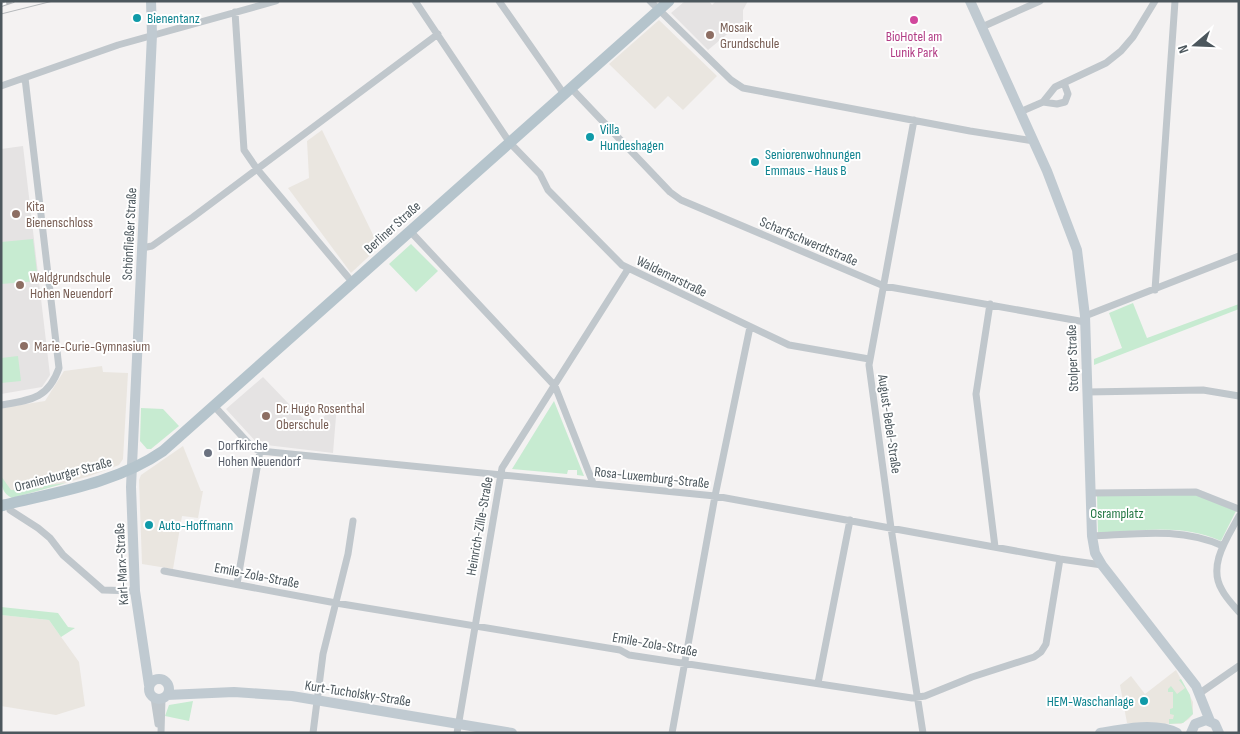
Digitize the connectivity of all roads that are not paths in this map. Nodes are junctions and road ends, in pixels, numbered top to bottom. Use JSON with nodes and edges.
{"nodes":[{"id":1,"x":151,"y":1,"type":"edge"},
{"id":2,"x":276,"y":1,"type":"edge"},
{"id":3,"x":415,"y":1,"type":"edge"},
{"id":4,"x":499,"y":1,"type":"edge"},
{"id":5,"x":650,"y":1,"type":"edge"},
{"id":6,"x":669,"y":1,"type":"edge"},
{"id":7,"x":970,"y":1,"type":"edge"},
{"id":8,"x":1040,"y":1,"type":"edge"},
{"id":9,"x":1155,"y":1,"type":"edge"},
{"id":10,"x":1174,"y":1,"type":"edge"},
{"id":11,"x":659,"y":10,"type":"junction"},
{"id":12,"x":234,"y":12,"type":"junction"},
{"id":13,"x":982,"y":27,"type":"junction"},
{"id":14,"x":438,"y":34,"type":"junction"},
{"id":15,"x":152,"y":35,"type":"junction"},
{"id":16,"x":24,"y":78,"type":"junction"},
{"id":17,"x":1064,"y":83,"type":"junction"},
{"id":18,"x":1,"y":86,"type":"edge"},
{"id":19,"x":567,"y":91,"type":"junction"},
{"id":20,"x":1043,"y":102,"type":"junction"},
{"id":21,"x":1020,"y":112,"type":"junction"},
{"id":22,"x":914,"y":120,"type":"junction"},
{"id":23,"x":1034,"y":141,"type":"junction"},
{"id":24,"x":510,"y":143,"type":"junction"},
{"id":25,"x":257,"y":169,"type":"junction"},
{"id":26,"x":410,"y":231,"type":"junction"},
{"id":27,"x":142,"y":248,"type":"junction"},
{"id":28,"x":1239,"y":256,"type":"edge"},
{"id":29,"x":628,"y":269,"type":"junction"},
{"id":30,"x":353,"y":283,"type":"junction"},
{"id":31,"x":884,"y":286,"type":"junction"},
{"id":32,"x":1155,"y":290,"type":"junction"},
{"id":33,"x":990,"y":304,"type":"junction"},
{"id":34,"x":1085,"y":319,"type":"junction"},
{"id":35,"x":750,"y":327,"type":"junction"},
{"id":36,"x":869,"y":359,"type":"junction"},
{"id":37,"x":555,"y":386,"type":"junction"},
{"id":38,"x":1087,"y":392,"type":"junction"},
{"id":39,"x":1239,"y":396,"type":"edge"},
{"id":40,"x":1,"y":405,"type":"edge"},
{"id":41,"x":215,"y":407,"type":"junction"},
{"id":42,"x":260,"y":451,"type":"junction"},
{"id":43,"x":131,"y":469,"type":"junction"},
{"id":44,"x":500,"y":474,"type":"junction"},
{"id":45,"x":593,"y":483,"type":"junction"},
{"id":46,"x":1090,"y":493,"type":"junction"},
{"id":47,"x":715,"y":496,"type":"junction"},
{"id":48,"x":5,"y":504,"type":"edge"},
{"id":49,"x":1239,"y":509,"type":"edge"},
{"id":50,"x":1239,"y":516,"type":"edge"},
{"id":51,"x":850,"y":520,"type":"junction"},
{"id":52,"x":353,"y":521,"type":"dead end"},
{"id":53,"x":891,"y":528,"type":"junction"},
{"id":54,"x":1092,"y":536,"type":"junction"},
{"id":55,"x":1223,"y":546,"type":"junction"},
{"id":56,"x":996,"y":547,"type":"junction"},
{"id":57,"x":1060,"y":559,"type":"junction"},
{"id":58,"x":1102,"y":565,"type":"junction"},
{"id":59,"x":164,"y":571,"type":"dead end"},
{"id":60,"x":237,"y":584,"type":"junction"},
{"id":61,"x":135,"y":591,"type":"junction"},
{"id":62,"x":336,"y":603,"type":"junction"},
{"id":63,"x":1239,"y":612,"type":"edge"},
{"id":64,"x":475,"y":626,"type":"junction"},
{"id":65,"x":686,"y":663,"type":"junction"},
{"id":66,"x":1239,"y":666,"type":"edge"},
{"id":67,"x":154,"y":682,"type":"junction"},
{"id":68,"x":818,"y":683,"type":"junction"},
{"id":69,"x":163,"y":694,"type":"junction"},
{"id":70,"x":1201,"y":697,"type":"junction"},
{"id":71,"x":918,"y":698,"type":"junction"},
{"id":72,"x":317,"y":700,"type":"junction"},
{"id":73,"x":1210,"y":721,"type":"junction"},
{"id":74,"x":1194,"y":727,"type":"edge"},
{"id":75,"x":458,"y":728,"type":"edge"},
{"id":76,"x":161,"y":729,"type":"edge"},
{"id":77,"x":1174,"y":731,"type":"edge"},
{"id":78,"x":313,"y":733,"type":"edge"},
{"id":79,"x":512,"y":733,"type":"edge"},
{"id":80,"x":672,"y":733,"type":"edge"},
{"id":81,"x":923,"y":733,"type":"edge"},
{"id":82,"x":1100,"y":733,"type":"edge"},
{"id":83,"x":1219,"y":733,"type":"edge"}],
"edges":[{"from":1,"to":15,"type":"main road","name":"Schönfließer Straße"},
{"from":2,"to":12,"type":"street"},
{"from":3,"to":14,"type":"street","name":"Waldemarstraße"},
{"from":4,"to":19,"type":"street","name":"Scharfschwerdtstraße"},
{"from":5,"to":11,"type":"street"},
{"from":6,"to":11,"type":"main road","name":"Berliner Straße"},
{"from":7,"to":13,"type":"main road","name":"Stolper Straße"},
{"from":8,"to":13,"type":"street"},
{"from":9,"to":17,"type":"street"},
{"from":10,"to":32,"type":"street"},
{"from":11,"to":19,"type":"main road","name":"Berliner Straße"},
{"from":11,"to":22,"type":"street"},
{"from":12,"to":15,"type":"street"},
{"from":12,"to":25,"type":"street"},
{"from":13,"to":21,"type":"main road","name":"Stolper Straße"},
{"from":14,"to":24,"type":"street","name":"Waldemarstraße"},
{"from":14,"to":25,"type":"street"},
{"from":15,"to":16,"type":"street"},
{"from":15,"to":27,"type":"main road","name":"Schönfließer Straße"},
{"from":16,"to":18,"type":"street"},
{"from":16,"to":40,"type":"street"},
{"from":17,"to":20,"type":"street"},
{"from":17,"to":20,"type":"street"},
{"from":19,"to":24,"type":"main road","name":"Berliner Straße"},
{"from":19,"to":31,"type":"street","name":"Scharfschwerdtstraße"},
{"from":20,"to":21,"type":"street"},
{"from":21,"to":23,"type":"main road","name":"Stolper Straße"},
{"from":22,"to":23,"type":"street"},
{"from":22,"to":31,"type":"street","name":"August-Bebel-Straße"},
{"from":23,"to":34,"type":"main road","name":"Stolper Straße"},
{"from":24,"to":26,"type":"main road","name":"Berliner Straße"},
{"from":24,"to":29,"type":"street","name":"Waldemarstraße"},
{"from":25,"to":27,"type":"street"},
{"from":25,"to":30,"type":"street"},
{"from":26,"to":30,"type":"main road","name":"Berliner Straße"},
{"from":26,"to":37,"type":"street"},
{"from":27,"to":43,"type":"main road","name":"Schönfließer Straße"},
{"from":28,"to":32,"type":"street"},
{"from":29,"to":35,"type":"street","name":"Waldemarstraße"},
{"from":29,"to":37,"type":"street","name":"Heinrich-Zille-Straße"},
{"from":30,"to":41,"type":"main road","name":"Berliner Straße"},
{"from":31,"to":33,"type":"street","name":"Scharfschwerdtstraße"},
{"from":31,"to":36,"type":"street","name":"August-Bebel-Straße"},
{"from":32,"to":34,"type":"street"},
{"from":33,"to":34,"type":"street","name":"Scharfschwerdtstraße"},
{"from":33,"to":56,"type":"street"},
{"from":34,"to":38,"type":"main road","name":"Stolper Straße"},
{"from":35,"to":36,"type":"street","name":"Waldemarstraße"},
{"from":35,"to":47,"type":"street"},
{"from":36,"to":53,"type":"street","name":"August-Bebel-Straße"},
{"from":37,"to":44,"type":"street","name":"Heinrich-Zille-Straße"},
{"from":37,"to":45,"type":"street"},
{"from":38,"to":39,"type":"street"},
{"from":38,"to":46,"type":"main road","name":"Stolper Straße"},
{"from":41,"to":42,"type":"street"},
{"from":41,"to":43,"type":"main road","name":"Berliner Straße"},
{"from":42,"to":44,"type":"street","name":"Rosa-Luxemburg-Straße"},
{"from":42,"to":60,"type":"street"},
{"from":43,"to":48,"type":"main road","name":"Oranienburger Straße"},
{"from":43,"to":61,"type":"main road","name":"Karl-Marx-Straße"},
{"from":44,"to":45,"type":"street","name":"Rosa-Luxemburg-Straße"},
{"from":44,"to":64,"type":"street","name":"Heinrich-Zille-Straße"},
{"from":45,"to":47,"type":"street","name":"Rosa-Luxemburg-Straße"},
{"from":46,"to":49,"type":"street"},
{"from":46,"to":54,"type":"main road","name":"Stolper Straße"},
{"from":47,"to":51,"type":"street","name":"Rosa-Luxemburg-Straße"},
{"from":47,"to":65,"type":"street"},
{"from":48,"to":61,"type":"street"},
{"from":50,"to":55,"type":"street"},
{"from":51,"to":53,"type":"street","name":"Rosa-Luxemburg-Straße"},
{"from":51,"to":68,"type":"street"},
{"from":52,"to":62,"type":"street"},
{"from":53,"to":56,"type":"street","name":"Rosa-Luxemburg-Straße"},
{"from":53,"to":71,"type":"street","name":"August-Bebel-Straße"},
{"from":54,"to":55,"type":"street"},
{"from":54,"to":58,"type":"main road","name":"Stolper Straße"},
{"from":55,"to":63,"type":"street"},
{"from":56,"to":57,"type":"street","name":"Rosa-Luxemburg-Straße"},
{"from":57,"to":58,"type":"street","name":"Rosa-Luxemburg-Straße"},
{"from":57,"to":71,"type":"street","name":"Emile-Zola-Straße"},
{"from":58,"to":70,"type":"main road","name":"Stolper Straße"},
{"from":59,"to":60,"type":"street","name":"Emile-Zola-Straße"},
{"from":60,"to":62,"type":"street","name":"Emile-Zola-Straße"},
{"from":61,"to":67,"type":"main road","name":"Karl-Marx-Straße"},
{"from":62,"to":64,"type":"street","name":"Emile-Zola-Straße"},
{"from":62,"to":72,"type":"street"},
{"from":64,"to":65,"type":"street","name":"Emile-Zola-Straße"},
{"from":64,"to":75,"type":"street","name":"Heinrich-Zille-Straße"},
{"from":65,"to":68,"type":"street","name":"Emile-Zola-Straße"},
{"from":65,"to":80,"type":"street"},
{"from":66,"to":70,"type":"street"},
{"from":67,"to":69,"type":"main road","name":"Karl-Marx-Straße"},
{"from":67,"to":69,"type":"main road","name":"Karl-Marx-Straße"},
{"from":68,"to":71,"type":"street","name":"Emile-Zola-Straße"},
{"from":69,"to":72,"type":"main road","name":"Kurt-Tucholsky-Straße"},
{"from":69,"to":76,"type":"street","name":"Karl-Marx-Straße"},
{"from":70,"to":73,"type":"main road","name":"Stolper Straße"},
{"from":70,"to":74,"type":"main road"},
{"from":71,"to":81,"type":"street","name":"August-Bebel-Straße"},
{"from":72,"to":75,"type":"main road","name":"Kurt-Tucholsky-Straße"},
{"from":72,"to":78,"type":"street"},
{"from":73,"to":74,"type":"main road"},
{"from":73,"to":83,"type":"main road","name":"Stolper Straße"},
{"from":74,"to":77,"type":"main road"},
{"from":75,"to":79,"type":"main road","name":"Kurt-Tucholsky-Straße"},
{"from":77,"to":82,"type":"main road"}]}
